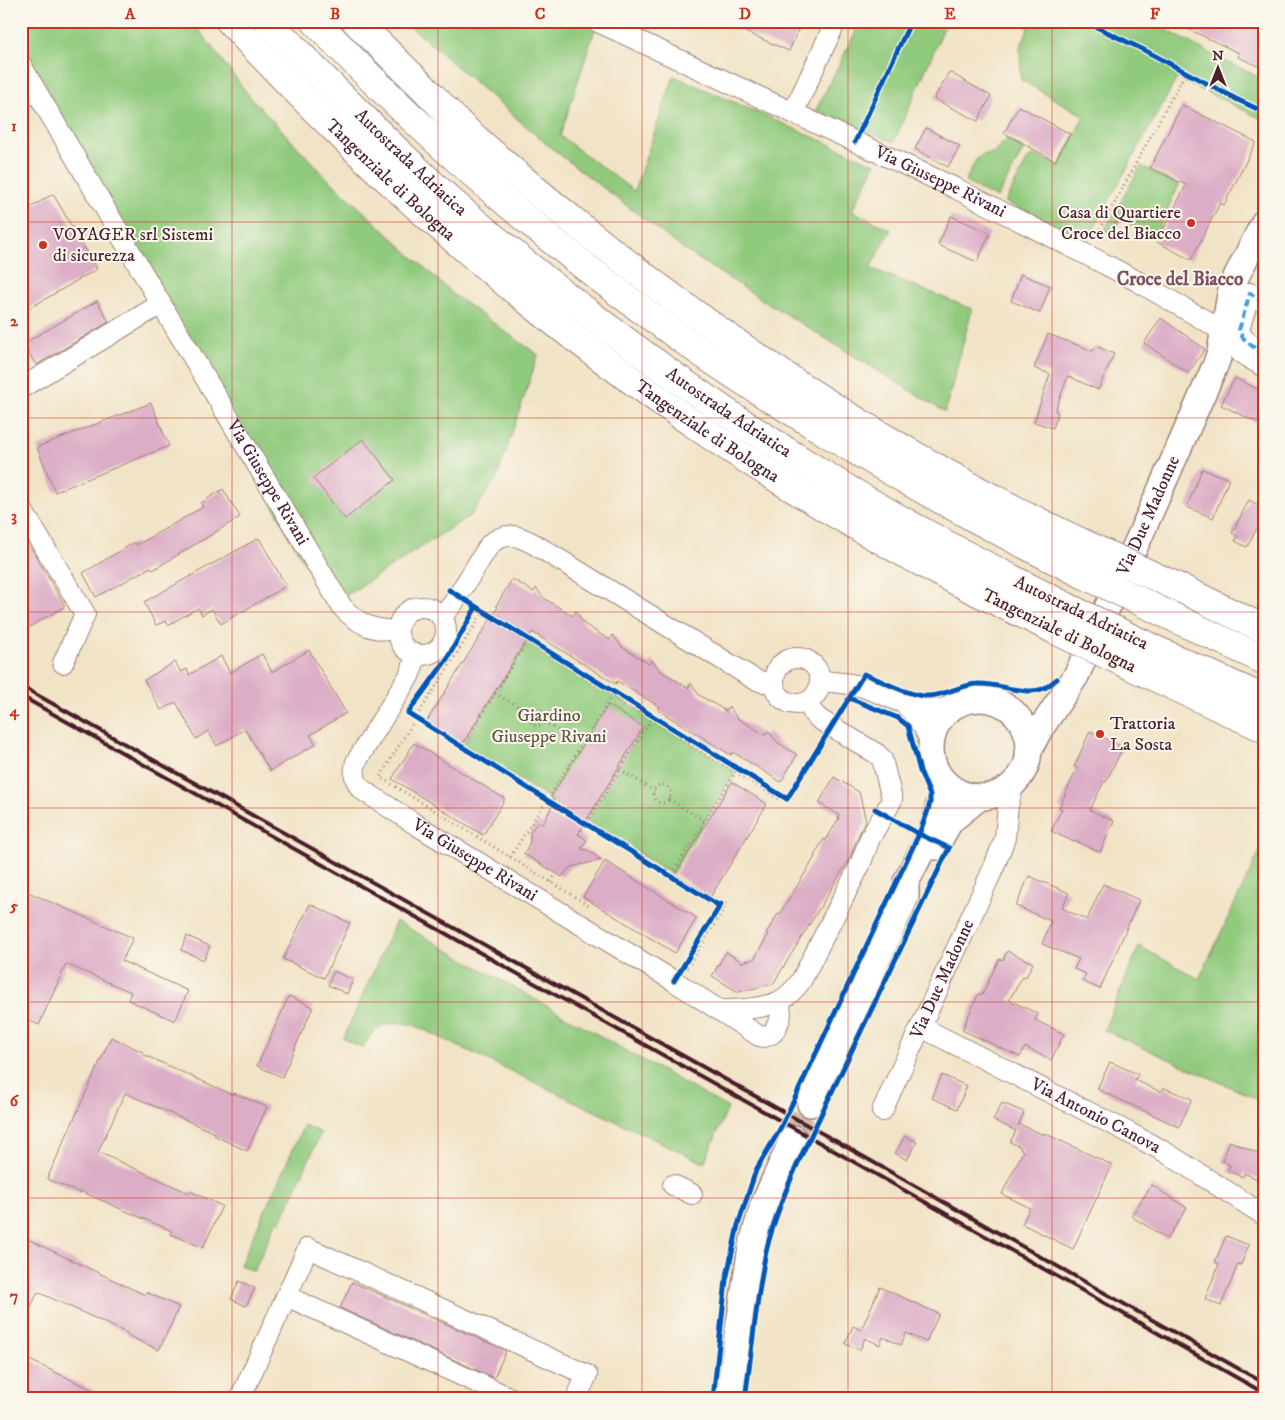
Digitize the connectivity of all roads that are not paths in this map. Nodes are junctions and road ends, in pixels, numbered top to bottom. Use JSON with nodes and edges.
{"nodes":[{"id":1,"x":230,"y":21,"type":"edge"},
{"id":2,"x":268,"y":21,"type":"edge"},
{"id":3,"x":314,"y":21,"type":"edge"},
{"id":4,"x":356,"y":21,"type":"edge"},
{"id":5,"x":596,"y":21,"type":"edge"},
{"id":6,"x":836,"y":21,"type":"edge"},
{"id":7,"x":21,"y":65,"type":"edge"},
{"id":8,"x":793,"y":113,"type":"junction"},
{"id":9,"x":1264,"y":222,"type":"edge"},
{"id":10,"x":1264,"y":303,"type":"edge"},
{"id":11,"x":161,"y":304,"type":"junction"},
{"id":12,"x":1224,"y":333,"type":"junction"},
{"id":13,"x":1264,"y":356,"type":"edge"},
{"id":14,"x":1264,"y":367,"type":"edge"},
{"id":15,"x":21,"y":388,"type":"edge"},
{"id":16,"x":21,"y":508,"type":"edge"},
{"id":17,"x":441,"y":616,"type":"junction"},
{"id":18,"x":1062,"y":619,"type":"junction"},
{"id":19,"x":1264,"y":629,"type":"edge"},
{"id":20,"x":398,"y":631,"type":"junction"},
{"id":21,"x":416,"y":655,"type":"junction"},
{"id":22,"x":1264,"y":660,"type":"edge"},
{"id":23,"x":63,"y":663,"type":"dead end"},
{"id":24,"x":1153,"y":663,"type":"junction"},
{"id":25,"x":821,"y":681,"type":"junction"},
{"id":26,"x":774,"y":682,"type":"junction"},
{"id":27,"x":1064,"y":693,"type":"junction"},
{"id":28,"x":1264,"y":699,"type":"edge"},
{"id":29,"x":808,"y":703,"type":"junction"},
{"id":30,"x":902,"y":703,"type":"junction"},
{"id":31,"x":1002,"y":703,"type":"junction"},
{"id":32,"x":954,"y":707,"type":"junction"},
{"id":33,"x":1264,"y":728,"type":"edge"},
{"id":34,"x":931,"y":744,"type":"junction"},
{"id":35,"x":1028,"y":752,"type":"junction"},
{"id":36,"x":941,"y":779,"type":"junction"},
{"id":37,"x":1014,"y":784,"type":"junction"},
{"id":38,"x":982,"y":797,"type":"junction"},
{"id":39,"x":1002,"y":847,"type":"junction"},
{"id":40,"x":906,"y":898,"type":"junction"},
{"id":41,"x":778,"y":1002,"type":"junction"},
{"id":42,"x":720,"y":1010,"type":"junction"},
{"id":43,"x":921,"y":1027,"type":"junction"},
{"id":44,"x":810,"y":1104,"type":"tunnel mouth"},
{"id":45,"x":882,"y":1110,"type":"dead end"},
{"id":46,"x":793,"y":1138,"type":"tunnel mouth"},
{"id":47,"x":673,"y":1185,"type":"dead end"},
{"id":48,"x":692,"y":1194,"type":"dead end"},
{"id":49,"x":1264,"y":1215,"type":"edge"},
{"id":50,"x":286,"y":1296,"type":"junction"},
{"id":51,"x":240,"y":1399,"type":"edge"},
{"id":52,"x":513,"y":1399,"type":"edge"},
{"id":53,"x":576,"y":1399,"type":"edge"},
{"id":54,"x":729,"y":1399,"type":"edge"}],
"edges":[{"from":1,"to":18,"type":"highway","name":"Tangenziale di Bologna"},
{"from":2,"to":18,"type":"highway","name":"Autostrada Adriatica"},
{"from":3,"to":22,"type":"highway","name":"Autostrada Adriatica","bridge":true},
{"from":4,"to":19,"type":"highway","bridge":true},
{"from":5,"to":8,"type":"street","name":"Via Giuseppe Rivani"},
{"from":6,"to":8,"type":"street"},
{"from":7,"to":11,"type":"street","name":"Via Giuseppe Rivani"},
{"from":8,"to":12,"type":"street","name":"Via Giuseppe Rivani"},
{"from":9,"to":12,"type":"main road","name":"Via Due Madonne"},
{"from":10,"to":13,"type":"street"},
{"from":11,"to":15,"type":"street"},
{"from":11,"to":20,"type":"street","name":"Via Giuseppe Rivani"},
{"from":12,"to":14,"type":"street","name":"Via Giuseppe Rivani"},
{"from":12,"to":27,"type":"main road","name":"Via Due Madonne"},
{"from":16,"to":23,"type":"street"},
{"from":17,"to":20,"type":"street"},
{"from":17,"to":21,"type":"street"},
{"from":17,"to":26,"type":"street"},
{"from":18,"to":24,"type":"highway","name":"Autostrada Adriatica","bridge":true},
{"from":20,"to":21,"type":"street"},
{"from":21,"to":42,"type":"street","name":"Via Giuseppe Rivani"},
{"from":24,"to":28,"type":"highway","name":"Autostrada Adriatica"},
{"from":24,"to":33,"type":"highway","name":"Tangenziale di Bologna"},
{"from":25,"to":26,"type":"street"},
{"from":25,"to":29,"type":"street"},
{"from":25,"to":30,"type":"street"},
{"from":26,"to":29,"type":"street"},
{"from":27,"to":31,"type":"main road"},
{"from":27,"to":35,"type":"main road","name":"Via Due Madonne"},
{"from":29,"to":41,"type":"street"},
{"from":30,"to":32,"type":"street"},
{"from":30,"to":34,"type":"street"},
{"from":31,"to":32,"type":"main road"},
{"from":31,"to":35,"type":"main road"},
{"from":32,"to":34,"type":"main road"},
{"from":34,"to":36,"type":"main road"},
{"from":35,"to":37,"type":"main road"},
{"from":36,"to":38,"type":"main road"},
{"from":36,"to":40,"type":"main road"},
{"from":37,"to":38,"type":"main road"},
{"from":37,"to":39,"type":"street","name":"Via Due Madonne"},
{"from":38,"to":39,"type":"street","name":"Via Due Madonne"},
{"from":38,"to":40,"type":"main road"},
{"from":39,"to":43,"type":"street","name":"Via Due Madonne"},
{"from":40,"to":44,"type":"main road"},
{"from":41,"to":42,"type":"street"},
{"from":41,"to":42,"type":"street","name":"Via Giuseppe Rivani"},
{"from":43,"to":45,"type":"street","name":"Via Due Madonne"},
{"from":43,"to":49,"type":"street","name":"Via Antonio Canova"},
{"from":46,"to":54,"type":"main road"},
{"from":47,"to":48,"type":"street"},
{"from":50,"to":51,"type":"street"},
{"from":50,"to":52,"type":"street"},
{"from":50,"to":53,"type":"street"}]}
